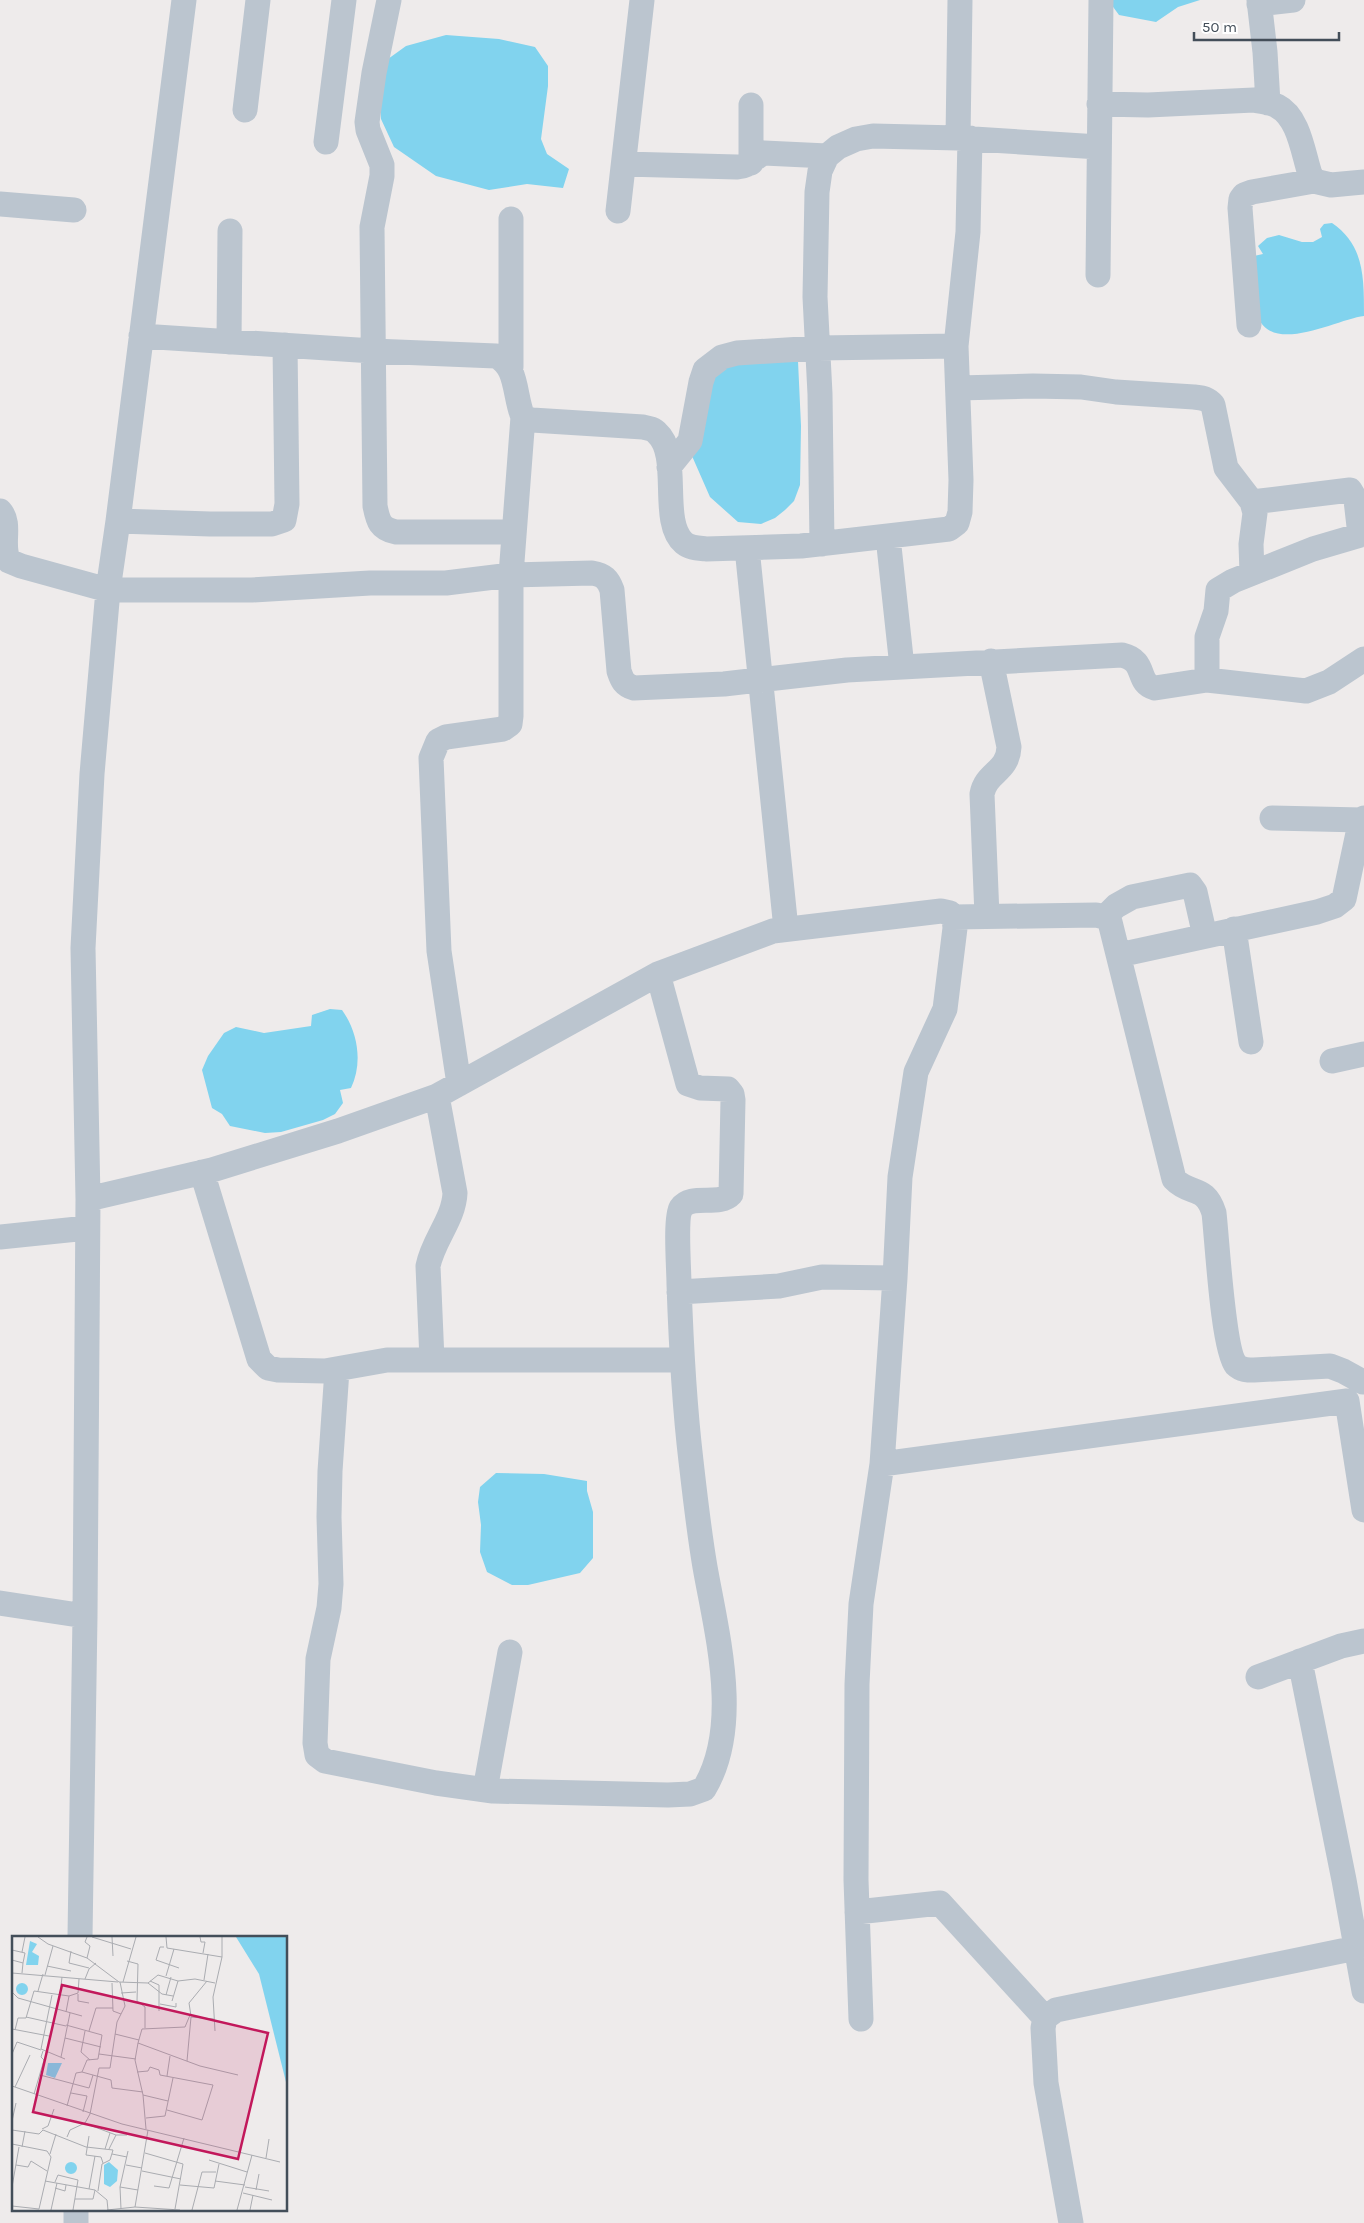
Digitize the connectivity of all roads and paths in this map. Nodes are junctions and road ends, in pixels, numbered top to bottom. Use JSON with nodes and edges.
{"nodes":[{"id":1,"x":184,"y":0,"type":"edge"},
{"id":2,"x":258,"y":0,"type":"edge"},
{"id":3,"x":344,"y":0,"type":"edge"},
{"id":4,"x":389,"y":0,"type":"edge"},
{"id":5,"x":642,"y":0,"type":"edge"},
{"id":6,"x":960,"y":0,"type":"edge"},
{"id":7,"x":1101,"y":0,"type":"edge"},
{"id":8,"x":1293,"y":0,"type":"edge"},
{"id":9,"x":1259,"y":2,"type":"edge"},
{"id":10,"x":1268,"y":103,"type":"junction"},
{"id":11,"x":1099,"y":104,"type":"junction"},
{"id":12,"x":751,"y":105,"type":"dead end"},
{"id":13,"x":245,"y":110,"type":"dead end"},
{"id":14,"x":964,"y":138,"type":"junction"},
{"id":15,"x":326,"y":142,"type":"dead end"},
{"id":16,"x":1099,"y":147,"type":"junction"},
{"id":17,"x":827,"y":156,"type":"junction"},
{"id":18,"x":624,"y":164,"type":"junction"},
{"id":19,"x":751,"y":164,"type":"junction"},
{"id":20,"x":1314,"y":181,"type":"junction"},
{"id":21,"x":1364,"y":182,"type":"edge"},
{"id":22,"x":0,"y":204,"type":"edge"},
{"id":23,"x":74,"y":210,"type":"dead end"},
{"id":24,"x":618,"y":211,"type":"dead end"},
{"id":25,"x":511,"y":219,"type":"dead end"},
{"id":26,"x":230,"y":231,"type":"dead end"},
{"id":27,"x":1098,"y":275,"type":"dead end"},
{"id":28,"x":1249,"y":324,"type":"dead end"},
{"id":29,"x":141,"y":336,"type":"junction"},
{"id":30,"x":229,"y":342,"type":"junction"},
{"id":31,"x":285,"y":346,"type":"junction"},
{"id":32,"x":956,"y":346,"type":"junction"},
{"id":33,"x":818,"y":348,"type":"junction"},
{"id":34,"x":373,"y":351,"type":"junction"},
{"id":35,"x":510,"y":367,"type":"junction"},
{"id":36,"x":958,"y":388,"type":"junction"},
{"id":37,"x":523,"y":417,"type":"junction"},
{"id":38,"x":669,"y":467,"type":"junction"},
{"id":39,"x":1252,"y":502,"type":"junction"},
{"id":40,"x":0,"y":511,"type":"edge"},
{"id":41,"x":118,"y":521,"type":"junction"},
{"id":42,"x":514,"y":532,"type":"junction"},
{"id":43,"x":1362,"y":535,"type":"edge"},
{"id":44,"x":888,"y":537,"type":"junction"},
{"id":45,"x":822,"y":544,"type":"junction"},
{"id":46,"x":747,"y":548,"type":"junction"},
{"id":47,"x":2,"y":558,"type":"edge"},
{"id":48,"x":1252,"y":574,"type":"junction"},
{"id":49,"x":511,"y":575,"type":"junction"},
{"id":50,"x":108,"y":590,"type":"junction"},
{"id":51,"x":1364,"y":659,"type":"edge"},
{"id":52,"x":991,"y":661,"type":"junction"},
{"id":53,"x":902,"y":667,"type":"junction"},
{"id":54,"x":760,"y":680,"type":"junction"},
{"id":55,"x":1207,"y":680,"type":"junction"},
{"id":56,"x":1272,"y":818,"type":"dead end"},
{"id":57,"x":1363,"y":819,"type":"edge"},
{"id":58,"x":987,"y":916,"type":"junction"},
{"id":59,"x":954,"y":917,"type":"junction"},
{"id":60,"x":1105,"y":917,"type":"junction"},
{"id":61,"x":786,"y":929,"type":"junction"},
{"id":62,"x":1234,"y":929,"type":"junction"},
{"id":63,"x":1205,"y":936,"type":"junction"},
{"id":64,"x":1120,"y":955,"type":"junction"},
{"id":65,"x":658,"y":974,"type":"junction"},
{"id":66,"x":1251,"y":1042,"type":"dead end"},
{"id":67,"x":1364,"y":1054,"type":"edge"},
{"id":68,"x":1332,"y":1061,"type":"dead end"},
{"id":69,"x":458,"y":1084,"type":"junction"},
{"id":70,"x":437,"y":1096,"type":"junction"},
{"id":71,"x":202,"y":1172,"type":"junction"},
{"id":72,"x":88,"y":1199,"type":"junction"},
{"id":73,"x":87,"y":1228,"type":"junction"},
{"id":74,"x":0,"y":1237,"type":"edge"},
{"id":75,"x":895,"y":1278,"type":"junction"},
{"id":76,"x":679,"y":1292,"type":"junction"},
{"id":77,"x":432,"y":1360,"type":"junction"},
{"id":78,"x":682,"y":1360,"type":"junction"},
{"id":79,"x":337,"y":1370,"type":"junction"},
{"id":80,"x":1363,"y":1382,"type":"edge"},
{"id":81,"x":1347,"y":1401,"type":"junction"},
{"id":82,"x":882,"y":1464,"type":"junction"},
{"id":83,"x":1364,"y":1510,"type":"edge"},
{"id":84,"x":0,"y":1603,"type":"edge"},
{"id":85,"x":85,"y":1616,"type":"junction"},
{"id":86,"x":1364,"y":1641,"type":"edge"},
{"id":87,"x":510,"y":1652,"type":"dead end"},
{"id":88,"x":1300,"y":1661,"type":"junction"},
{"id":89,"x":1258,"y":1677,"type":"dead end"},
{"id":90,"x":485,"y":1790,"type":"junction"},
{"id":91,"x":857,"y":1912,"type":"junction"},
{"id":92,"x":80,"y":1936,"type":"edge"},
{"id":93,"x":1356,"y":1948,"type":"junction"},
{"id":94,"x":1364,"y":1991,"type":"edge"},
{"id":95,"x":1046,"y":2018,"type":"junction"},
{"id":96,"x":861,"y":2019,"type":"dead end"},
{"id":97,"x":76,"y":2210,"type":"edge"},
{"id":98,"x":76,"y":2223,"type":"edge"},
{"id":99,"x":1071,"y":2223,"type":"edge"}],
"edges":[{"from":1,"to":29,"type":"street"},
{"from":2,"to":13,"type":"street"},
{"from":3,"to":15,"type":"street"},
{"from":4,"to":34,"type":"street"},
{"from":5,"to":18,"type":"street"},
{"from":6,"to":14,"type":"street"},
{"from":7,"to":11,"type":"street"},
{"from":8,"to":9,"type":"street"},
{"from":9,"to":10,"type":"street"},
{"from":10,"to":11,"type":"street"},
{"from":10,"to":20,"type":"street"},
{"from":11,"to":16,"type":"street"},
{"from":12,"to":19,"type":"street"},
{"from":14,"to":16,"type":"street"},
{"from":14,"to":17,"type":"street"},
{"from":14,"to":32,"type":"street"},
{"from":16,"to":27,"type":"street"},
{"from":17,"to":19,"type":"street"},
{"from":17,"to":33,"type":"street"},
{"from":18,"to":19,"type":"street"},
{"from":18,"to":24,"type":"street"},
{"from":20,"to":21,"type":"street"},
{"from":20,"to":28,"type":"street"},
{"from":22,"to":23,"type":"street"},
{"from":25,"to":35,"type":"street"},
{"from":26,"to":30,"type":"street"},
{"from":29,"to":30,"type":"street"},
{"from":29,"to":41,"type":"street"},
{"from":30,"to":31,"type":"street"},
{"from":31,"to":34,"type":"street"},
{"from":31,"to":41,"type":"street"},
{"from":32,"to":33,"type":"street"},
{"from":32,"to":36,"type":"street"},
{"from":33,"to":38,"type":"street"},
{"from":33,"to":45,"type":"street"},
{"from":34,"to":35,"type":"street"},
{"from":34,"to":42,"type":"street"},
{"from":35,"to":37,"type":"street"},
{"from":36,"to":39,"type":"street"},
{"from":36,"to":44,"type":"street"},
{"from":37,"to":38,"type":"street"},
{"from":37,"to":42,"type":"street"},
{"from":38,"to":46,"type":"street"},
{"from":39,"to":43,"type":"street"},
{"from":39,"to":48,"type":"street"},
{"from":40,"to":47,"type":"street"},
{"from":41,"to":50,"type":"street"},
{"from":42,"to":49,"type":"street"},
{"from":43,"to":48,"type":"street"},
{"from":44,"to":45,"type":"street"},
{"from":44,"to":53,"type":"street"},
{"from":45,"to":46,"type":"street"},
{"from":46,"to":54,"type":"street"},
{"from":47,"to":50,"type":"street"},
{"from":48,"to":55,"type":"street"},
{"from":49,"to":50,"type":"street"},
{"from":49,"to":54,"type":"street"},
{"from":49,"to":69,"type":"street"},
{"from":50,"to":72,"type":"street"},
{"from":51,"to":55,"type":"street"},
{"from":52,"to":53,"type":"street"},
{"from":52,"to":55,"type":"street"},
{"from":52,"to":58,"type":"street"},
{"from":53,"to":54,"type":"street"},
{"from":54,"to":61,"type":"street"},
{"from":56,"to":57,"type":"street"},
{"from":57,"to":62,"type":"street"},
{"from":58,"to":59,"type":"street"},
{"from":58,"to":60,"type":"street"},
{"from":59,"to":61,"type":"street"},
{"from":59,"to":75,"type":"street"},
{"from":60,"to":63,"type":"street"},
{"from":60,"to":64,"type":"street"},
{"from":61,"to":65,"type":"street"},
{"from":62,"to":63,"type":"street"},
{"from":62,"to":66,"type":"street"},
{"from":63,"to":64,"type":"street"},
{"from":64,"to":80,"type":"street"},
{"from":65,"to":69,"type":"street"},
{"from":65,"to":76,"type":"street"},
{"from":67,"to":68,"type":"street"},
{"from":69,"to":70,"type":"street"},
{"from":70,"to":71,"type":"street"},
{"from":70,"to":77,"type":"street"},
{"from":71,"to":72,"type":"street"},
{"from":71,"to":79,"type":"street"},
{"from":72,"to":73,"type":"street"},
{"from":73,"to":74,"type":"street"},
{"from":73,"to":85,"type":"street"},
{"from":75,"to":76,"type":"street"},
{"from":75,"to":82,"type":"street"},
{"from":76,"to":78,"type":"street"},
{"from":77,"to":78,"type":"street"},
{"from":77,"to":79,"type":"street"},
{"from":78,"to":90,"type":"street"},
{"from":79,"to":90,"type":"street"},
{"from":80,"to":81,"type":"street"},
{"from":81,"to":82,"type":"street"},
{"from":81,"to":83,"type":"street"},
{"from":82,"to":91,"type":"street"},
{"from":84,"to":85,"type":"street"},
{"from":85,"to":92,"type":"street"},
{"from":86,"to":88,"type":"street"},
{"from":87,"to":90,"type":"street"},
{"from":88,"to":89,"type":"street"},
{"from":88,"to":93,"type":"street"},
{"from":91,"to":95,"type":"street"},
{"from":91,"to":96,"type":"street"},
{"from":93,"to":94,"type":"street"},
{"from":93,"to":95,"type":"street"},
{"from":95,"to":99,"type":"street"},
{"from":97,"to":98,"type":"street"}]}
